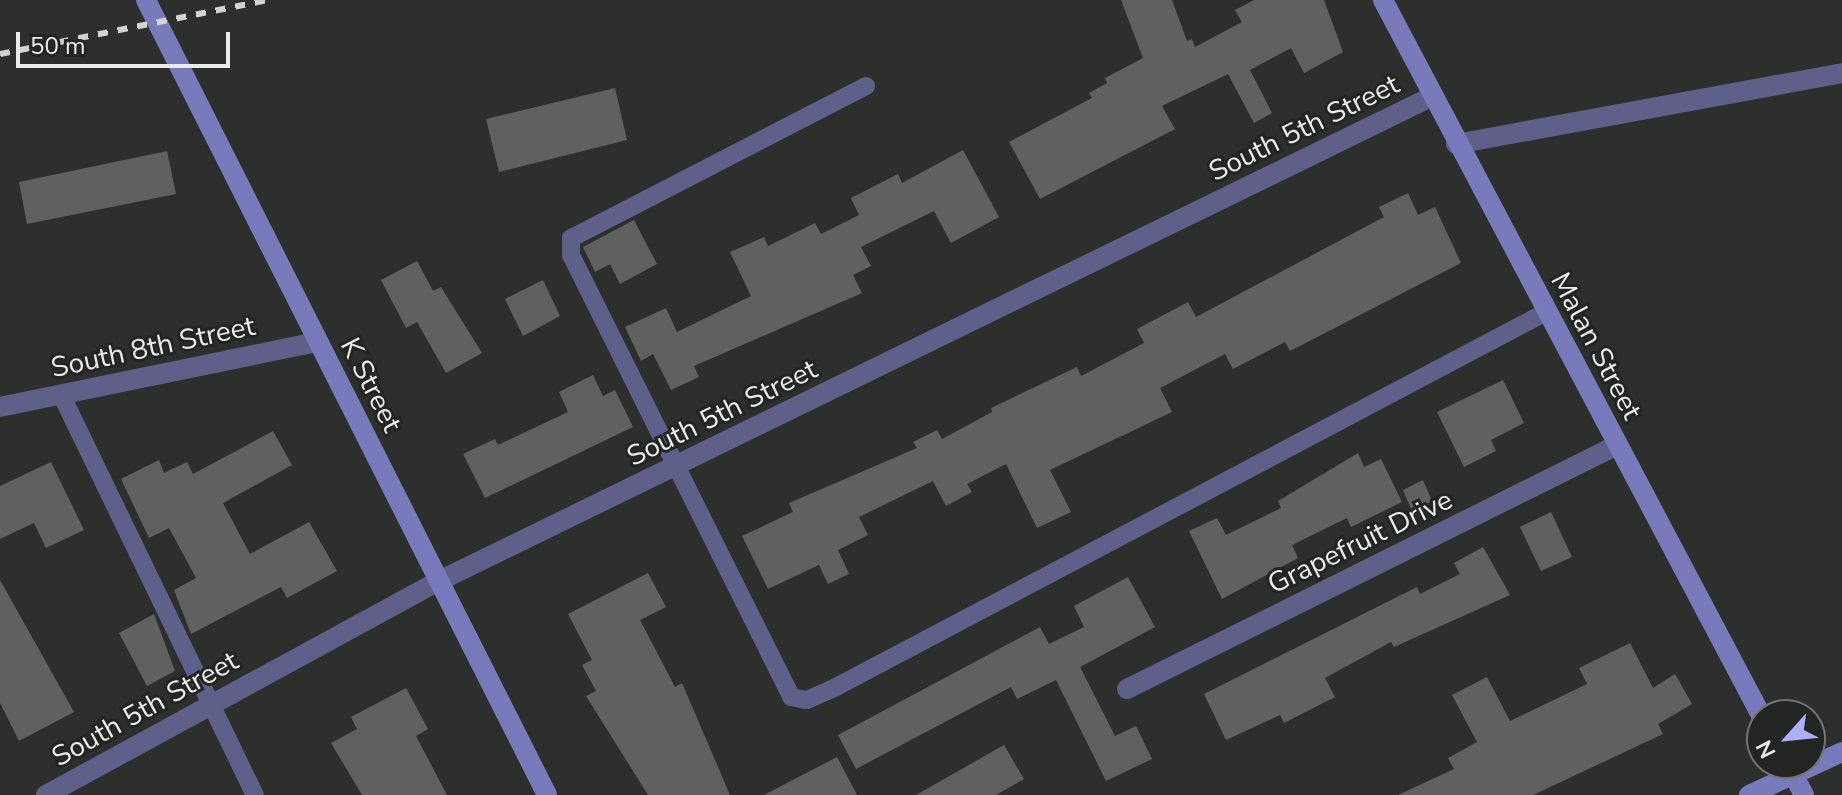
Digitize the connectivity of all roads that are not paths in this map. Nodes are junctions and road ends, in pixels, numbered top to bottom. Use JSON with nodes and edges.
{"nodes":[{"id":1,"x":146,"y":0,"type":"edge"},
{"id":2,"x":1383,"y":0,"type":"edge"},
{"id":3,"x":1842,"y":73,"type":"edge"},
{"id":4,"x":866,"y":86,"type":"dead end"},
{"id":5,"x":1431,"y":97,"type":"junction"},
{"id":6,"x":1456,"y":144,"type":"junction"},
{"id":7,"x":1546,"y":312,"type":"junction"},
{"id":8,"x":317,"y":342,"type":"junction"},
{"id":9,"x":61,"y":394,"type":"junction"},
{"id":10,"x":0,"y":407,"type":"edge"},
{"id":11,"x":1617,"y":445,"type":"junction"},
{"id":12,"x":677,"y":467,"type":"junction"},
{"id":13,"x":439,"y":581,"type":"junction"},
{"id":14,"x":1127,"y":689,"type":"dead end"},
{"id":15,"x":1752,"y":699,"type":"edge"},
{"id":16,"x":208,"y":707,"type":"junction"},
{"id":17,"x":1773,"y":779,"type":"edge"},
{"id":18,"x":46,"y":795,"type":"edge"},
{"id":19,"x":255,"y":795,"type":"edge"},
{"id":20,"x":547,"y":795,"type":"edge"},
{"id":21,"x":1749,"y":795,"type":"edge"}],
"edges":[{"from":1,"to":8,"type":"street","name":"K Street"},
{"from":2,"to":5,"type":"street","name":"Malan Street"},
{"from":3,"to":6,"type":"street"},
{"from":4,"to":12,"type":"lane"},
{"from":5,"to":6,"type":"street","name":"Malan Street"},
{"from":5,"to":12,"type":"street","name":"South 5th Street"},
{"from":6,"to":7,"type":"street","name":"Malan Street"},
{"from":7,"to":11,"type":"street","name":"Malan Street"},
{"from":7,"to":12,"type":"lane"},
{"from":8,"to":9,"type":"street","name":"South 8th Street"},
{"from":8,"to":13,"type":"street","name":"K Street"},
{"from":9,"to":10,"type":"street","name":"South 8th Street"},
{"from":9,"to":16,"type":"lane"},
{"from":11,"to":14,"type":"street","name":"Grapefruit Drive"},
{"from":11,"to":15,"type":"street","name":"Malan Street"},
{"from":12,"to":13,"type":"street","name":"South 5th Street"},
{"from":13,"to":16,"type":"street","name":"South 5th Street"},
{"from":13,"to":20,"type":"street","name":"K Street"},
{"from":16,"to":18,"type":"street","name":"South 5th Street"},
{"from":16,"to":19,"type":"lane"},
{"from":17,"to":21,"type":"street"}]}
